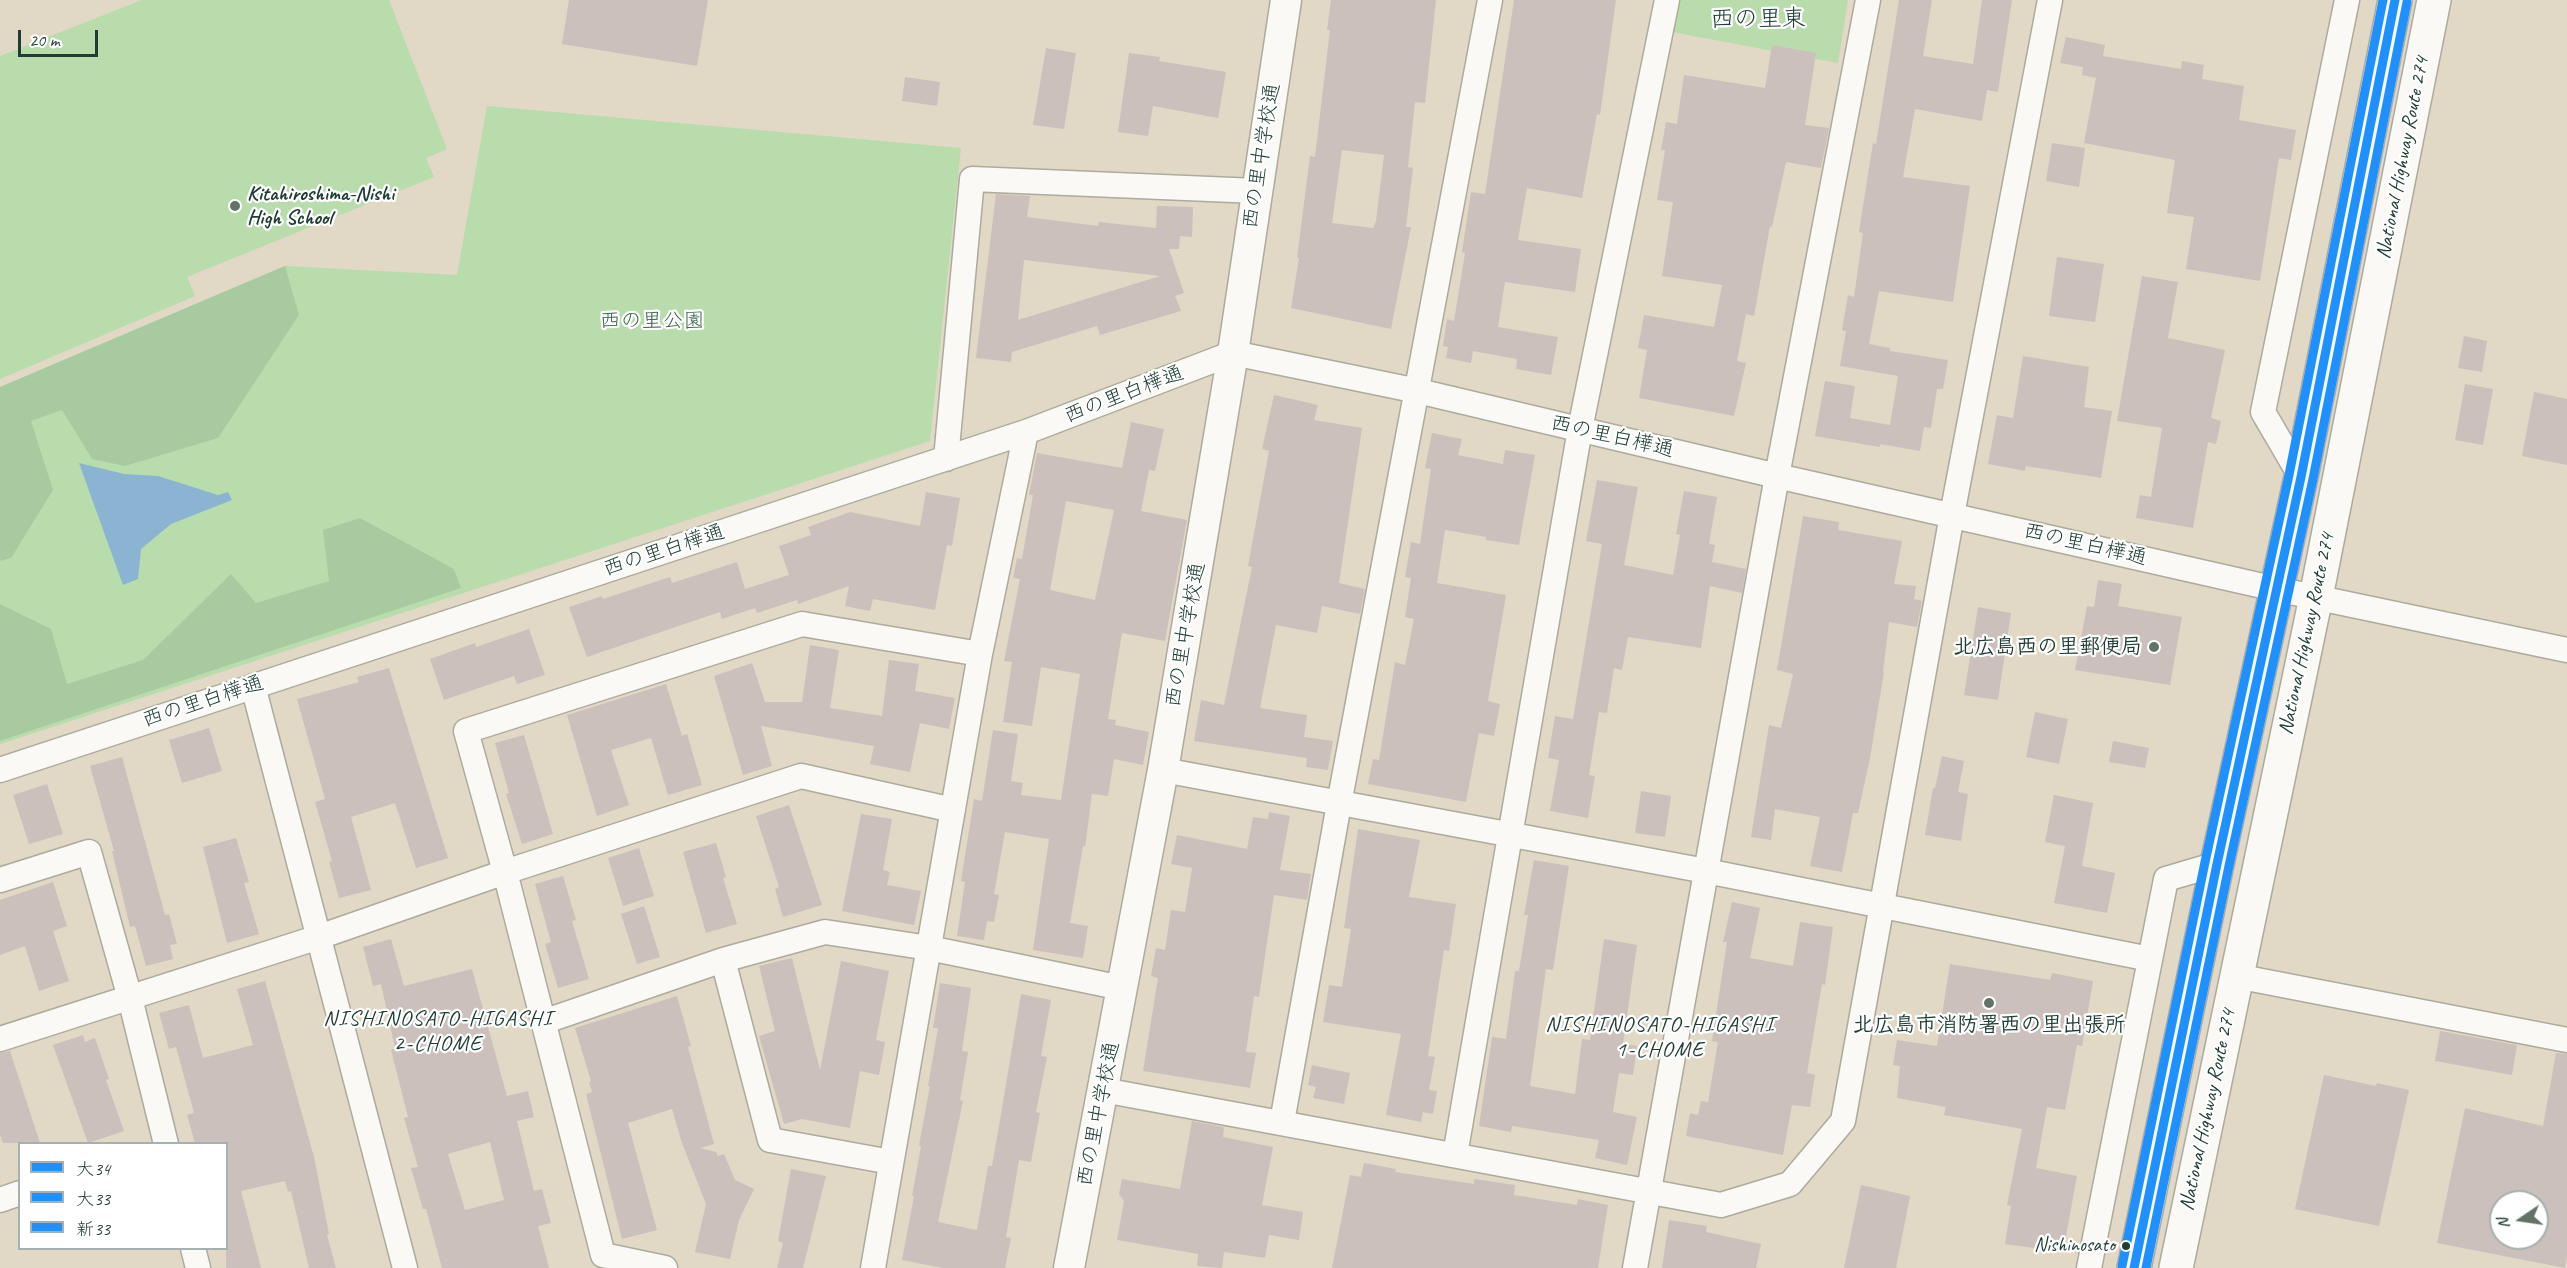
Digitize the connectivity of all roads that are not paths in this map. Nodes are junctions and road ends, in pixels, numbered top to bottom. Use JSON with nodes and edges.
{"nodes":[{"id":1,"x":1286,"y":0,"type":"edge"},
{"id":2,"x":1490,"y":0,"type":"edge"},
{"id":3,"x":1667,"y":0,"type":"edge"},
{"id":4,"x":1868,"y":0,"type":"edge"},
{"id":5,"x":2050,"y":0,"type":"edge"},
{"id":6,"x":2347,"y":0,"type":"edge"},
{"id":7,"x":2395,"y":0,"type":"edge"},
{"id":8,"x":2434,"y":0,"type":"edge"},
{"id":9,"x":1257,"y":191,"type":"junction"},
{"id":10,"x":1233,"y":353,"type":"junction"},
{"id":11,"x":1418,"y":391,"type":"junction"},
{"id":12,"x":1580,"y":429,"type":"junction"},
{"id":13,"x":1026,"y":432,"type":"junction"},
{"id":14,"x":946,"y":459,"type":"junction"},
{"id":15,"x":1777,"y":476,"type":"junction"},
{"id":16,"x":2301,"y":477,"type":"junction"},
{"id":17,"x":1952,"y":515,"type":"junction"},
{"id":18,"x":2276,"y":589,"type":"junction"},
{"id":19,"x":2316,"y":597,"type":"junction"},
{"id":20,"x":2567,"y":650,"type":"edge"},
{"id":21,"x":980,"y":654,"type":"junction"},
{"id":22,"x":253,"y":686,"type":"junction"},
{"id":23,"x":0,"y":770,"type":"edge"},
{"id":24,"x":1163,"y":770,"type":"junction"},
{"id":25,"x":1339,"y":804,"type":"junction"},
{"id":26,"x":953,"y":810,"type":"junction"},
{"id":27,"x":1509,"y":835,"type":"junction"},
{"id":28,"x":2217,"y":864,"type":"junction"},
{"id":29,"x":1706,"y":871,"type":"junction"},
{"id":30,"x":505,"y":872,"type":"junction"},
{"id":31,"x":0,"y":879,"type":"edge"},
{"id":32,"x":1881,"y":906,"type":"junction"},
{"id":33,"x":319,"y":937,"type":"junction"},
{"id":34,"x":929,"y":948,"type":"junction"},
{"id":35,"x":2150,"y":959,"type":"junction"},
{"id":36,"x":723,"y":960,"type":"junction"},
{"id":37,"x":2236,"y":976,"type":"junction"},
{"id":38,"x":1122,"y":988,"type":"junction"},
{"id":39,"x":130,"y":998,"type":"junction"},
{"id":40,"x":543,"y":1022,"type":"junction"},
{"id":41,"x":0,"y":1039,"type":"edge"},
{"id":42,"x":2567,"y":1040,"type":"edge"},
{"id":43,"x":1103,"y":1090,"type":"junction"},
{"id":44,"x":1282,"y":1122,"type":"junction"},
{"id":45,"x":166,"y":1142,"type":"edge"},
{"id":46,"x":1455,"y":1155,"type":"junction"},
{"id":47,"x":891,"y":1162,"type":"junction"},
{"id":48,"x":1648,"y":1191,"type":"junction"},
{"id":49,"x":18,"y":1194,"type":"edge"},
{"id":50,"x":0,"y":1200,"type":"edge"},
{"id":51,"x":194,"y":1250,"type":"edge"},
{"id":52,"x":1076,"y":1267,"type":"edge"},
{"id":53,"x":198,"y":1268,"type":"edge"},
{"id":54,"x":405,"y":1268,"type":"edge"},
{"id":55,"x":664,"y":1268,"type":"edge"},
{"id":56,"x":873,"y":1268,"type":"edge"},
{"id":57,"x":1635,"y":1268,"type":"edge"},
{"id":58,"x":2089,"y":1268,"type":"edge"},
{"id":59,"x":2134,"y":1268,"type":"edge"},
{"id":60,"x":2176,"y":1268,"type":"edge"}],
"edges":[{"from":1,"to":9,"type":"street","name":"西の里中学校通"},
{"from":2,"to":11,"type":"street"},
{"from":3,"to":12,"type":"street"},
{"from":4,"to":15,"type":"street"},
{"from":5,"to":17,"type":"street"},
{"from":6,"to":16,"type":"street"},
{"from":7,"to":16,"type":"highway","name":"National Highway Route 274"},
{"from":8,"to":19,"type":"highway","name":"National Highway Route 274"},
{"from":9,"to":10,"type":"street","name":"西の里中学校通"},
{"from":9,"to":14,"type":"street"},
{"from":10,"to":11,"type":"street","name":"西の里白樺通"},
{"from":10,"to":13,"type":"street","name":"西の里白樺通"},
{"from":10,"to":24,"type":"street","name":"西の里中学校通"},
{"from":11,"to":12,"type":"street","name":"西の里白樺通"},
{"from":11,"to":25,"type":"street"},
{"from":12,"to":15,"type":"street","name":"西の里白樺通"},
{"from":12,"to":27,"type":"street"},
{"from":13,"to":14,"type":"street","name":"西の里白樺通"},
{"from":13,"to":21,"type":"street"},
{"from":14,"to":22,"type":"street","name":"西の里白樺通"},
{"from":15,"to":17,"type":"street","name":"西の里白樺通"},
{"from":15,"to":29,"type":"street"},
{"from":16,"to":18,"type":"highway","name":"National Highway Route 274"},
{"from":17,"to":18,"type":"street","name":"西の里白樺通"},
{"from":17,"to":32,"type":"street"},
{"from":18,"to":19,"type":"street","name":"西の里白樺通"},
{"from":18,"to":28,"type":"highway","name":"National Highway Route 274"},
{"from":19,"to":20,"type":"street","name":"西の里白樺通"},
{"from":19,"to":37,"type":"highway","name":"National Highway Route 274"},
{"from":21,"to":26,"type":"street"},
{"from":21,"to":30,"type":"street"},
{"from":22,"to":23,"type":"street","name":"西の里白樺通"},
{"from":22,"to":33,"type":"street"},
{"from":24,"to":25,"type":"street"},
{"from":24,"to":38,"type":"street","name":"西の里中学校通"},
{"from":25,"to":27,"type":"street"},
{"from":25,"to":44,"type":"street"},
{"from":26,"to":30,"type":"street"},
{"from":26,"to":34,"type":"street"},
{"from":27,"to":29,"type":"street"},
{"from":27,"to":46,"type":"street"},
{"from":28,"to":35,"type":"street"},
{"from":28,"to":59,"type":"highway","name":"National Highway Route 274"},
{"from":29,"to":32,"type":"street"},
{"from":29,"to":48,"type":"street"},
{"from":30,"to":33,"type":"street"},
{"from":30,"to":40,"type":"street"},
{"from":31,"to":39,"type":"street"},
{"from":32,"to":35,"type":"street"},
{"from":32,"to":48,"type":"street"},
{"from":33,"to":39,"type":"street"},
{"from":33,"to":54,"type":"street"},
{"from":34,"to":36,"type":"street"},
{"from":34,"to":38,"type":"street"},
{"from":34,"to":47,"type":"street"},
{"from":35,"to":58,"type":"street"},
{"from":36,"to":40,"type":"street"},
{"from":36,"to":47,"type":"street"},
{"from":37,"to":42,"type":"street"},
{"from":37,"to":60,"type":"highway","name":"National Highway Route 274"},
{"from":38,"to":43,"type":"street","name":"西の里中学校通"},
{"from":39,"to":41,"type":"street"},
{"from":39,"to":45,"type":"street"},
{"from":40,"to":55,"type":"street"},
{"from":43,"to":44,"type":"street"},
{"from":43,"to":52,"type":"street","name":"西の里中学校通"},
{"from":44,"to":46,"type":"street"},
{"from":46,"to":48,"type":"street"},
{"from":47,"to":56,"type":"street"},
{"from":48,"to":57,"type":"street"},
{"from":49,"to":50,"type":"street"},
{"from":51,"to":53,"type":"street"}]}
